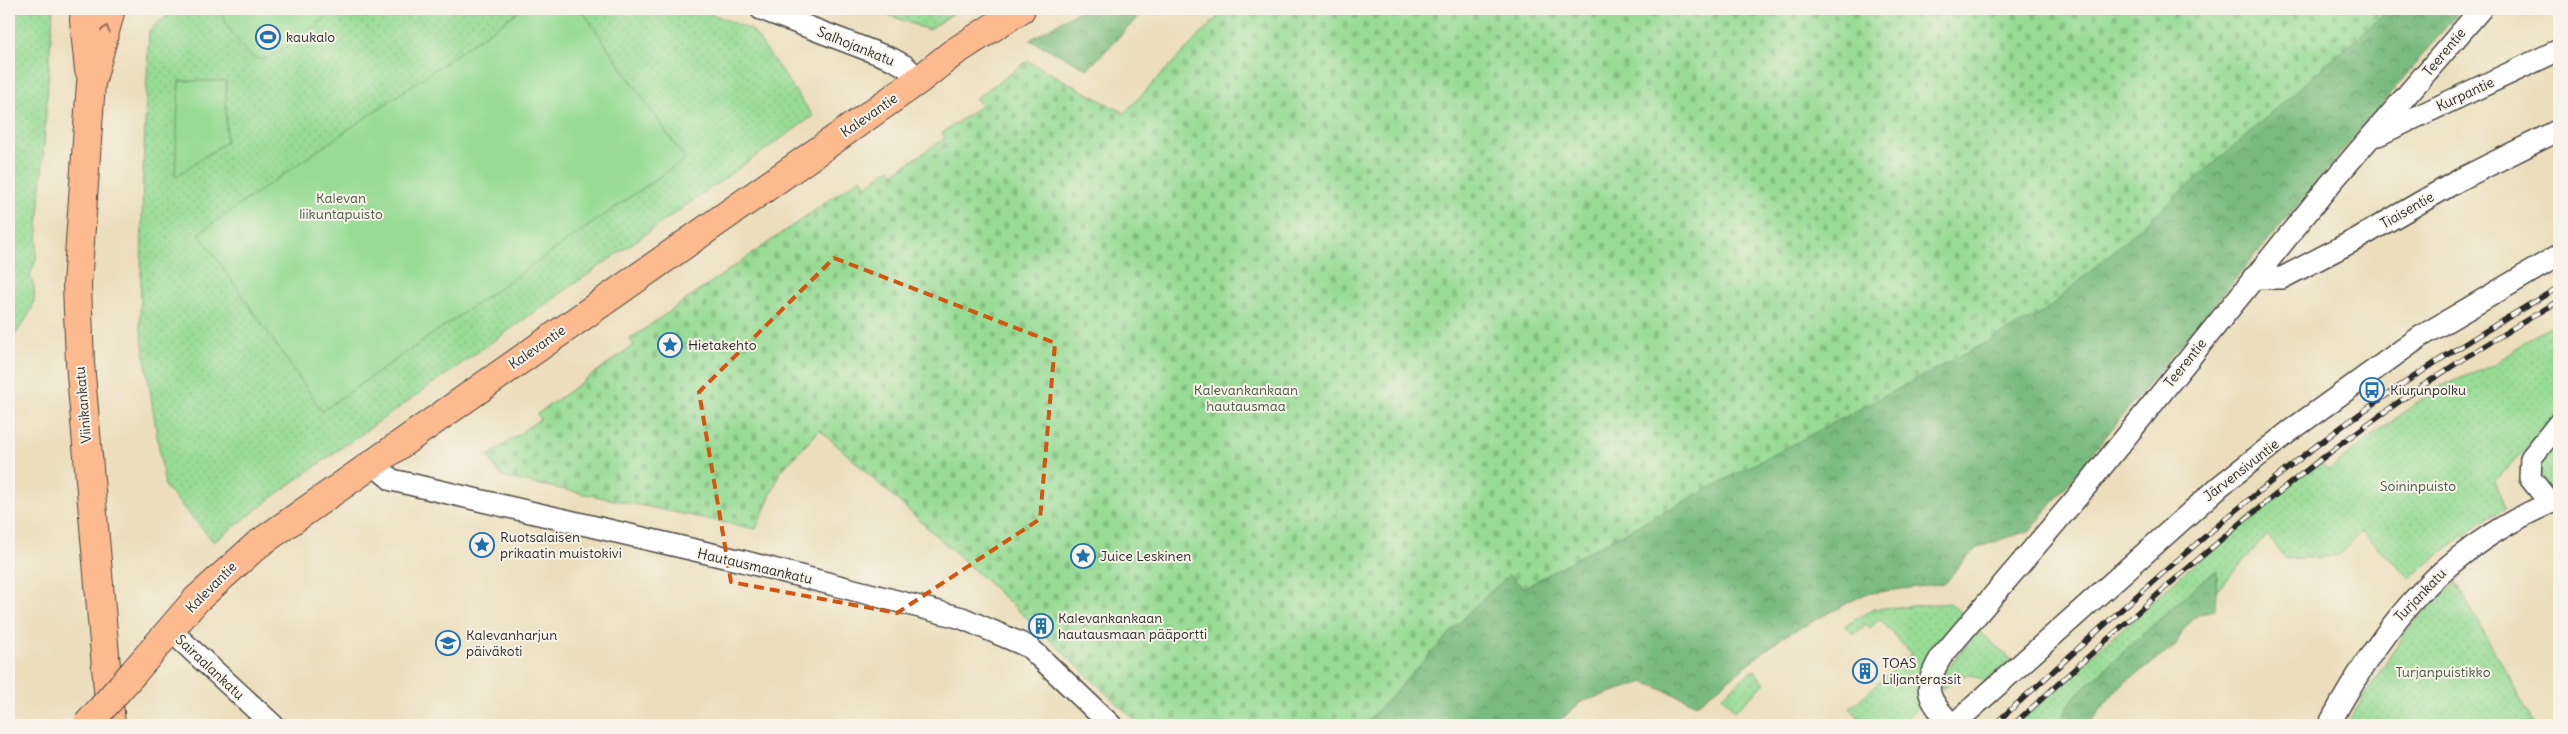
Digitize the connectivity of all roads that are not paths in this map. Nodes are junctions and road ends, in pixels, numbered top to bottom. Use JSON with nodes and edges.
{"nodes":[{"id":1,"x":85,"y":9,"type":"edge"},
{"id":2,"x":111,"y":9,"type":"edge"},
{"id":3,"x":761,"y":9,"type":"edge"},
{"id":4,"x":1021,"y":9,"type":"edge"},
{"id":5,"x":2481,"y":9,"type":"edge"},
{"id":6,"x":2559,"y":50,"type":"edge"},
{"id":7,"x":919,"y":80,"type":"junction"},
{"id":8,"x":91,"y":84,"type":"junction"},
{"id":9,"x":2559,"y":130,"type":"edge"},
{"id":10,"x":2371,"y":138,"type":"junction"},
{"id":11,"x":2559,"y":255,"type":"edge"},
{"id":12,"x":2254,"y":278,"type":"junction"},
{"id":13,"x":2559,"y":424,"type":"edge"},
{"id":14,"x":372,"y":463,"type":"junction"},
{"id":15,"x":2555,"y":501,"type":"edge"},
{"id":16,"x":170,"y":629,"type":"junction"},
{"id":17,"x":88,"y":725,"type":"edge"},
{"id":18,"x":111,"y":725,"type":"edge"},
{"id":19,"x":273,"y":725,"type":"edge"},
{"id":20,"x":1111,"y":725,"type":"edge"},
{"id":21,"x":1953,"y":725,"type":"edge"},
{"id":22,"x":2329,"y":725,"type":"edge"}],
"edges":[{"from":1,"to":8,"type":"main road","name":"Viinikankatu"},
{"from":8,"to":2,"type":"main road","name":"Viinikankatu","one_way":true},
{"from":3,"to":7,"type":"street","name":"Salhojankatu"},
{"from":4,"to":7,"type":"main road","name":"Kalevantie"},
{"from":5,"to":10,"type":"street","name":"Teerentie"},
{"from":6,"to":10,"type":"street","name":"Kurpantie"},
{"from":7,"to":14,"type":"main road","name":"Kalevantie"},
{"from":8,"to":18,"type":"main road","name":"Viinikankatu"},
{"from":9,"to":12,"type":"street","name":"Tiaisentie"},
{"from":10,"to":12,"type":"street","name":"Teerentie"},
{"from":11,"to":21,"type":"street","name":"Järvensivuntie"},
{"from":12,"to":21,"type":"street","name":"Teerentie"},
{"from":13,"to":15,"type":"street","name":"Turjankatu"},
{"from":14,"to":16,"type":"main road","name":"Kalevantie"},
{"from":14,"to":20,"type":"street","name":"Hautausmaankatu"},
{"from":15,"to":22,"type":"street","name":"Turjankatu"},
{"from":16,"to":17,"type":"main road","name":"Kalevantie","bridge":true},
{"from":16,"to":19,"type":"street","name":"Sairaalankatu"}]}
